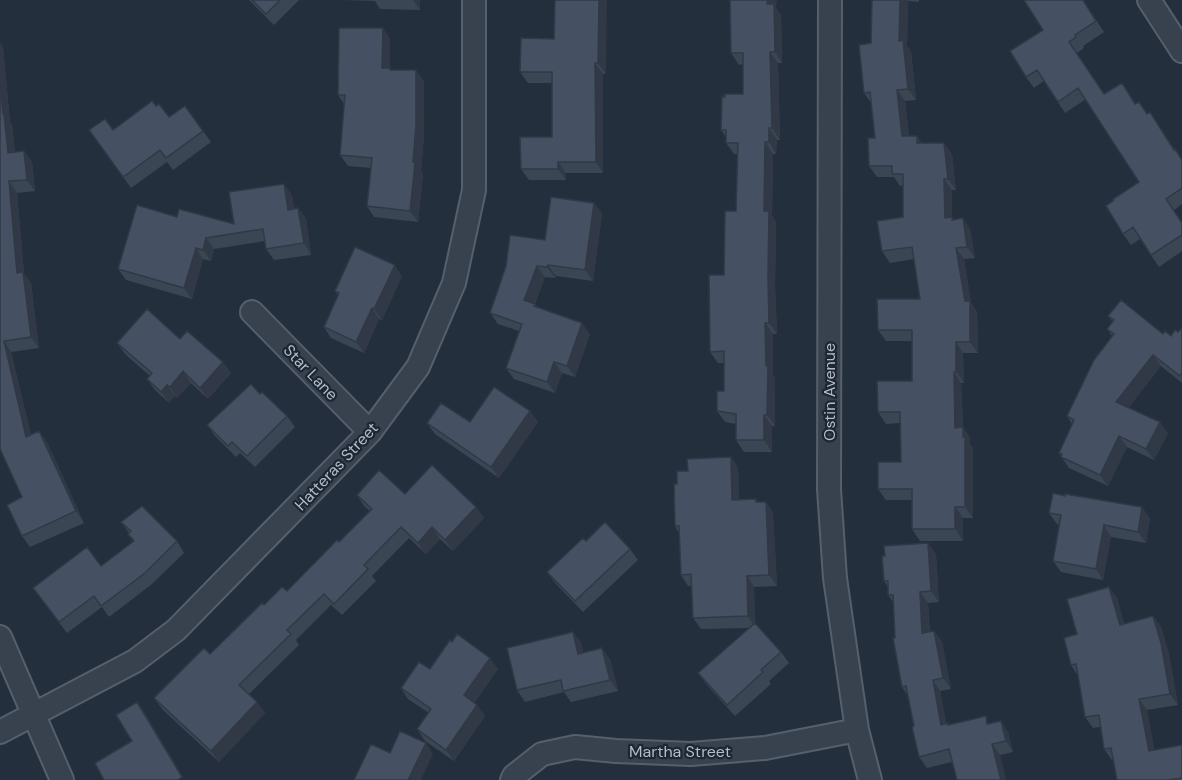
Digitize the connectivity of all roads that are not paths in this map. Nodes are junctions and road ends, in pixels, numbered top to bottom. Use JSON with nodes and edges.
{"nodes":[{"id":1,"x":474,"y":0,"type":"edge"},
{"id":2,"x":830,"y":0,"type":"edge"},
{"id":3,"x":1149,"y":0,"type":"edge"},
{"id":4,"x":1182,"y":51,"type":"edge"},
{"id":5,"x":252,"y":312,"type":"dead end"},
{"id":6,"x":370,"y":432,"type":"junction"},
{"id":7,"x":0,"y":637,"type":"edge"},
{"id":8,"x":34,"y":715,"type":"junction"},
{"id":9,"x":857,"y":730,"type":"junction"},
{"id":10,"x":0,"y":732,"type":"edge"},
{"id":11,"x":62,"y":780,"type":"edge"},
{"id":12,"x":512,"y":780,"type":"edge"},
{"id":13,"x":870,"y":780,"type":"edge"}],
"edges":[{"from":1,"to":6,"type":"street","name":"Hatteras Street"},
{"from":2,"to":9,"type":"street","name":"Ostin Avenue"},
{"from":3,"to":4,"type":"street"},
{"from":5,"to":6,"type":"street","name":"Star Lane"},
{"from":6,"to":8,"type":"street","name":"Hatteras Street"},
{"from":7,"to":8,"type":"street"},
{"from":8,"to":10,"type":"street","name":"Hatteras Street"},
{"from":8,"to":11,"type":"street"},
{"from":9,"to":12,"type":"street","name":"Martha Street"},
{"from":9,"to":13,"type":"street","name":"Ostin Avenue"}]}
